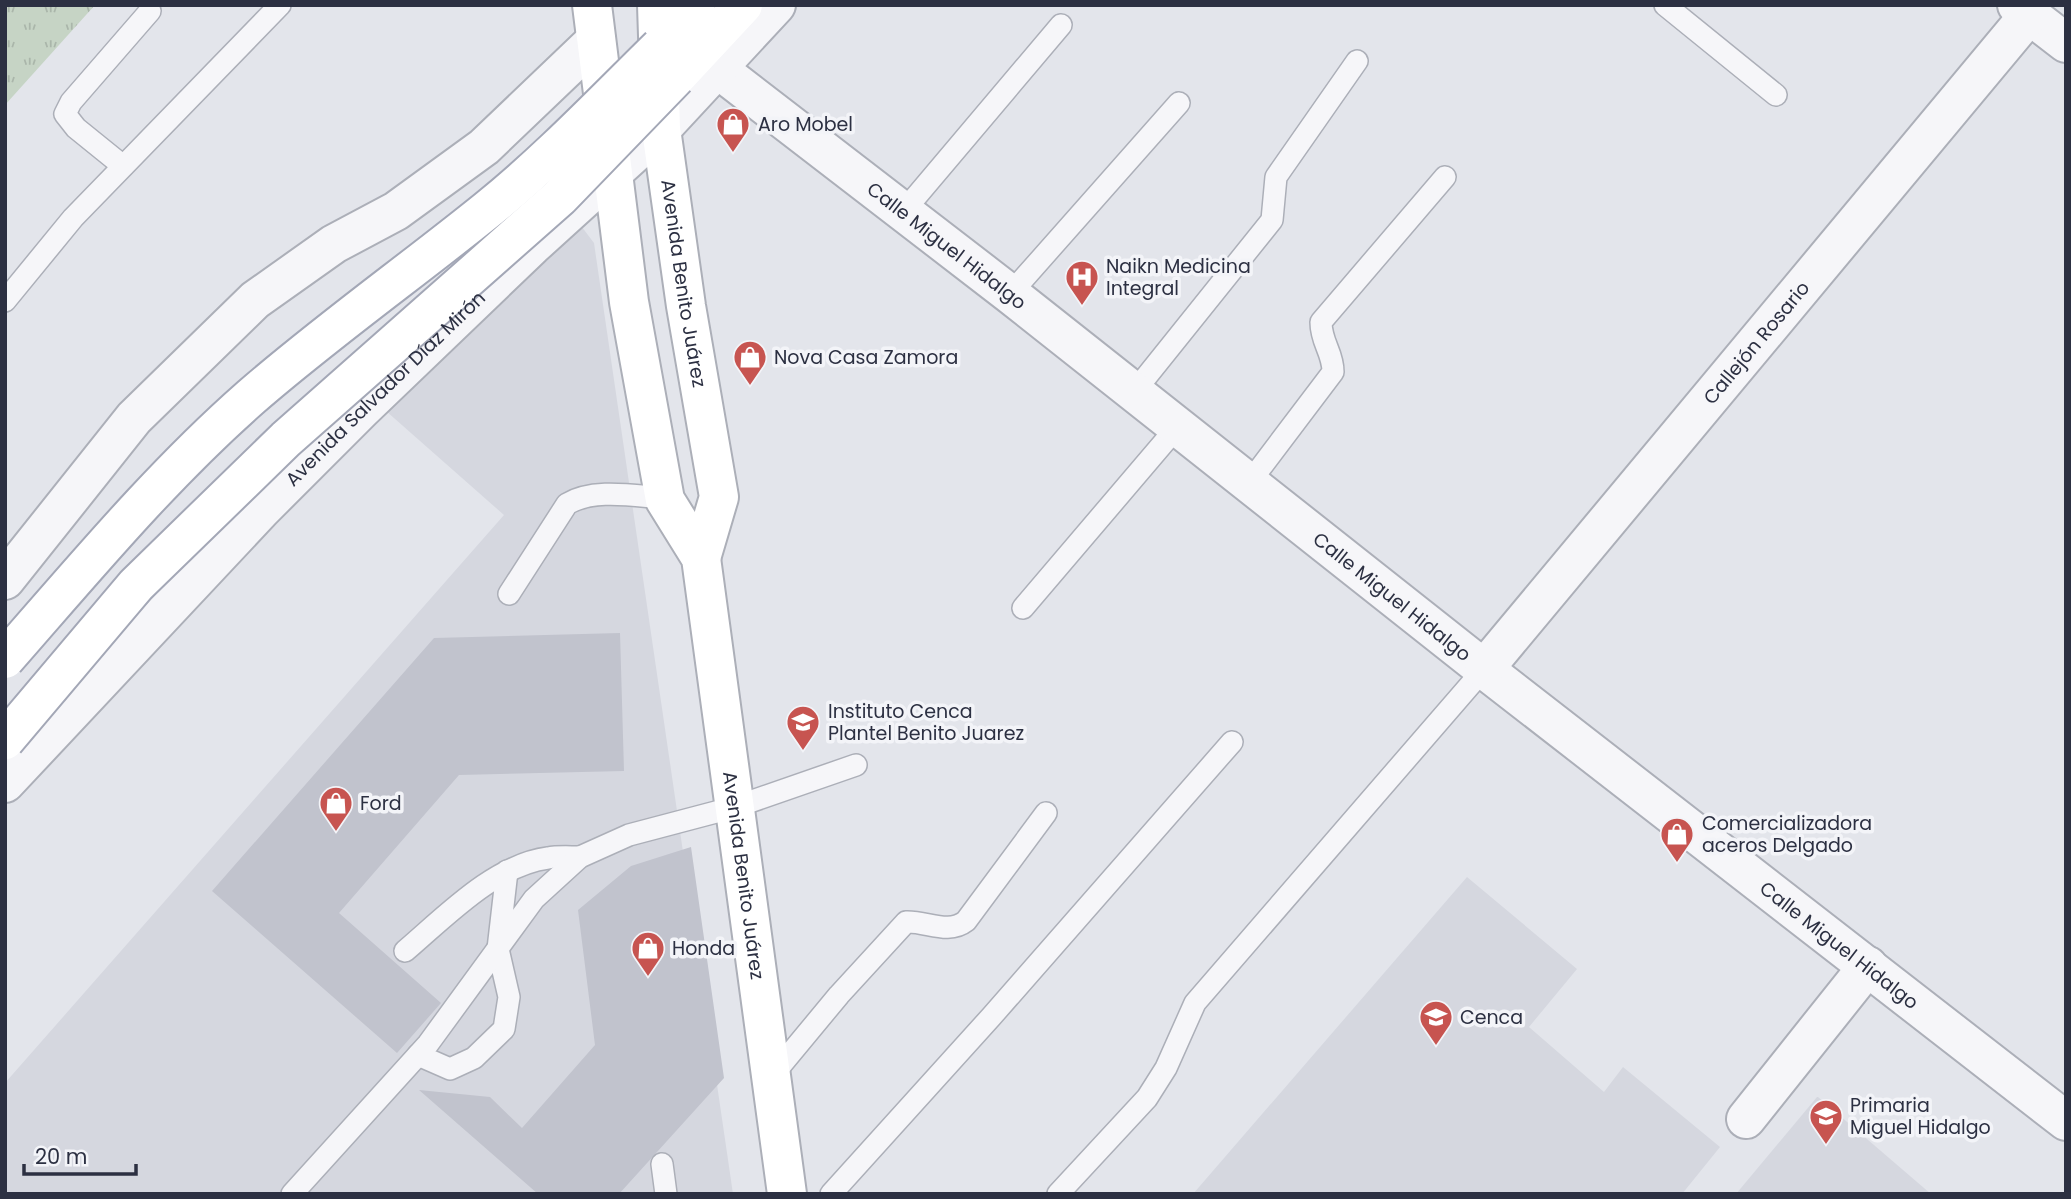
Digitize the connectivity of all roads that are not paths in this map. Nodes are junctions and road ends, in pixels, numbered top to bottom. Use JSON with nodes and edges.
{"nodes":[{"id":1,"x":280,"y":5,"type":"edge"},
{"id":2,"x":657,"y":5,"type":"edge"},
{"id":3,"x":696,"y":5,"type":"edge"},
{"id":4,"x":743,"y":5,"type":"edge"},
{"id":5,"x":776,"y":5,"type":"edge"},
{"id":6,"x":1665,"y":5,"type":"edge"},
{"id":7,"x":150,"y":10,"type":"dead end"},
{"id":8,"x":2023,"y":10,"type":"edge"},
{"id":9,"x":594,"y":23,"type":"edge"},
{"id":10,"x":1061,"y":25,"type":"dead end"},
{"id":11,"x":2066,"y":43,"type":"edge"},
{"id":12,"x":1357,"y":61,"type":"dead end"},
{"id":13,"x":718,"y":69,"type":"junction"},
{"id":14,"x":1776,"y":95,"type":"dead end"},
{"id":15,"x":1179,"y":103,"type":"dead end"},
{"id":16,"x":661,"y":129,"type":"junction"},
{"id":17,"x":461,"y":164,"type":"junction"},
{"id":18,"x":123,"y":166,"type":"junction"},
{"id":19,"x":612,"y":173,"type":"junction"},
{"id":20,"x":1445,"y":177,"type":"dead end"},
{"id":21,"x":904,"y":212,"type":"junction"},
{"id":22,"x":532,"y":246,"type":"junction"},
{"id":23,"x":1010,"y":294,"type":"junction"},
{"id":24,"x":5,"y":301,"type":"edge"},
{"id":25,"x":1134,"y":392,"type":"junction"},
{"id":26,"x":1178,"y":426,"type":"junction"},
{"id":27,"x":1249,"y":483,"type":"junction"},
{"id":28,"x":665,"y":498,"type":"junction"},
{"id":29,"x":701,"y":558,"type":"junction"},
{"id":30,"x":5,"y":580,"type":"edge"},
{"id":31,"x":509,"y":594,"type":"dead end"},
{"id":32,"x":1023,"y":608,"type":"dead end"},
{"id":33,"x":5,"y":659,"type":"edge"},
{"id":34,"x":1484,"y":669,"type":"junction"},
{"id":35,"x":5,"y":740,"type":"edge"},
{"id":36,"x":1232,"y":742,"type":"dead end"},
{"id":37,"x":856,"y":765,"type":"dead end"},
{"id":38,"x":5,"y":783,"type":"edge"},
{"id":39,"x":735,"y":807,"type":"junction"},
{"id":40,"x":1046,"y":813,"type":"dead end"},
{"id":41,"x":580,"y":857,"type":"junction"},
{"id":42,"x":507,"y":871,"type":"junction"},
{"id":43,"x":498,"y":949,"type":"junction"},
{"id":44,"x":405,"y":951,"type":"dead end"},
{"id":45,"x":1868,"y":966,"type":"junction"},
{"id":46,"x":418,"y":1055,"type":"junction"},
{"id":47,"x":771,"y":1077,"type":"junction"},
{"id":48,"x":1746,"y":1119,"type":"dead end"},
{"id":49,"x":2066,"y":1121,"type":"edge"},
{"id":50,"x":662,"y":1164,"type":"dead end"},
{"id":51,"x":292,"y":1194,"type":"edge"},
{"id":52,"x":666,"y":1194,"type":"edge"},
{"id":53,"x":787,"y":1194,"type":"edge"},
{"id":54,"x":831,"y":1194,"type":"edge"},
{"id":55,"x":1058,"y":1194,"type":"edge"}],
"edges":[{"from":1,"to":18,"type":"lane"},
{"from":2,"to":16,"type":"main road","name":"Avenida Benito Juárez"},
{"from":3,"to":33,"type":"main road","bridge":true},
{"from":4,"to":35,"type":"main road","name":"Avenida Salvador Díaz Mirón","bridge":true},
{"from":5,"to":13,"type":"street","name":"Avenida Salvador Díaz Mirón"},
{"from":6,"to":14,"type":"lane"},
{"from":7,"to":18,"type":"lane"},
{"from":8,"to":11,"type":"street"},
{"from":8,"to":34,"type":"street","name":"Callejón Rosario"},
{"from":9,"to":17,"type":"street"},
{"from":9,"to":19,"type":"main road","name":"Avenida Benito Juárez"},
{"from":10,"to":21,"type":"lane"},
{"from":12,"to":25,"type":"lane"},
{"from":13,"to":16,"type":"street","name":"Avenida Salvador Díaz Mirón"},
{"from":13,"to":21,"type":"street","name":"Calle Miguel Hidalgo"},
{"from":15,"to":23,"type":"lane"},
{"from":16,"to":19,"type":"street","name":"Avenida Salvador Díaz Mirón"},
{"from":16,"to":29,"type":"main road","name":"Avenida Benito Juárez"},
{"from":17,"to":22,"type":"street"},
{"from":17,"to":30,"type":"street"},
{"from":18,"to":24,"type":"lane"},
{"from":19,"to":22,"type":"street","name":"Avenida Salvador Díaz Mirón"},
{"from":19,"to":28,"type":"main road","name":"Avenida Benito Juárez"},
{"from":20,"to":27,"type":"lane"},
{"from":21,"to":23,"type":"street","name":"Calle Miguel Hidalgo"},
{"from":22,"to":38,"type":"street","name":"Avenida Salvador Díaz Mirón"},
{"from":23,"to":25,"type":"street","name":"Calle Miguel Hidalgo"},
{"from":25,"to":26,"type":"street","name":"Calle Miguel Hidalgo"},
{"from":26,"to":27,"type":"street","name":"Calle Miguel Hidalgo"},
{"from":26,"to":32,"type":"lane"},
{"from":27,"to":34,"type":"street","name":"Calle Miguel Hidalgo"},
{"from":28,"to":29,"type":"main road","name":"Avenida Benito Juárez"},
{"from":28,"to":31,"type":"lane"},
{"from":29,"to":39,"type":"main road","name":"Avenida Benito Juárez"},
{"from":34,"to":45,"type":"street","name":"Calle Miguel Hidalgo"},
{"from":34,"to":55,"type":"lane"},
{"from":36,"to":54,"type":"lane"},
{"from":37,"to":39,"type":"lane"},
{"from":39,"to":41,"type":"lane"},
{"from":39,"to":47,"type":"main road","name":"Avenida Benito Juárez"},
{"from":40,"to":47,"type":"lane"},
{"from":41,"to":42,"type":"lane"},
{"from":41,"to":43,"type":"lane"},
{"from":42,"to":43,"type":"lane"},
{"from":42,"to":44,"type":"lane"},
{"from":43,"to":46,"type":"lane"},
{"from":43,"to":46,"type":"lane"},
{"from":45,"to":48,"type":"street"},
{"from":45,"to":49,"type":"street","name":"Calle Miguel Hidalgo"},
{"from":46,"to":51,"type":"lane"},
{"from":47,"to":53,"type":"main road","name":"Avenida Benito Juárez"},
{"from":50,"to":52,"type":"lane"}]}
